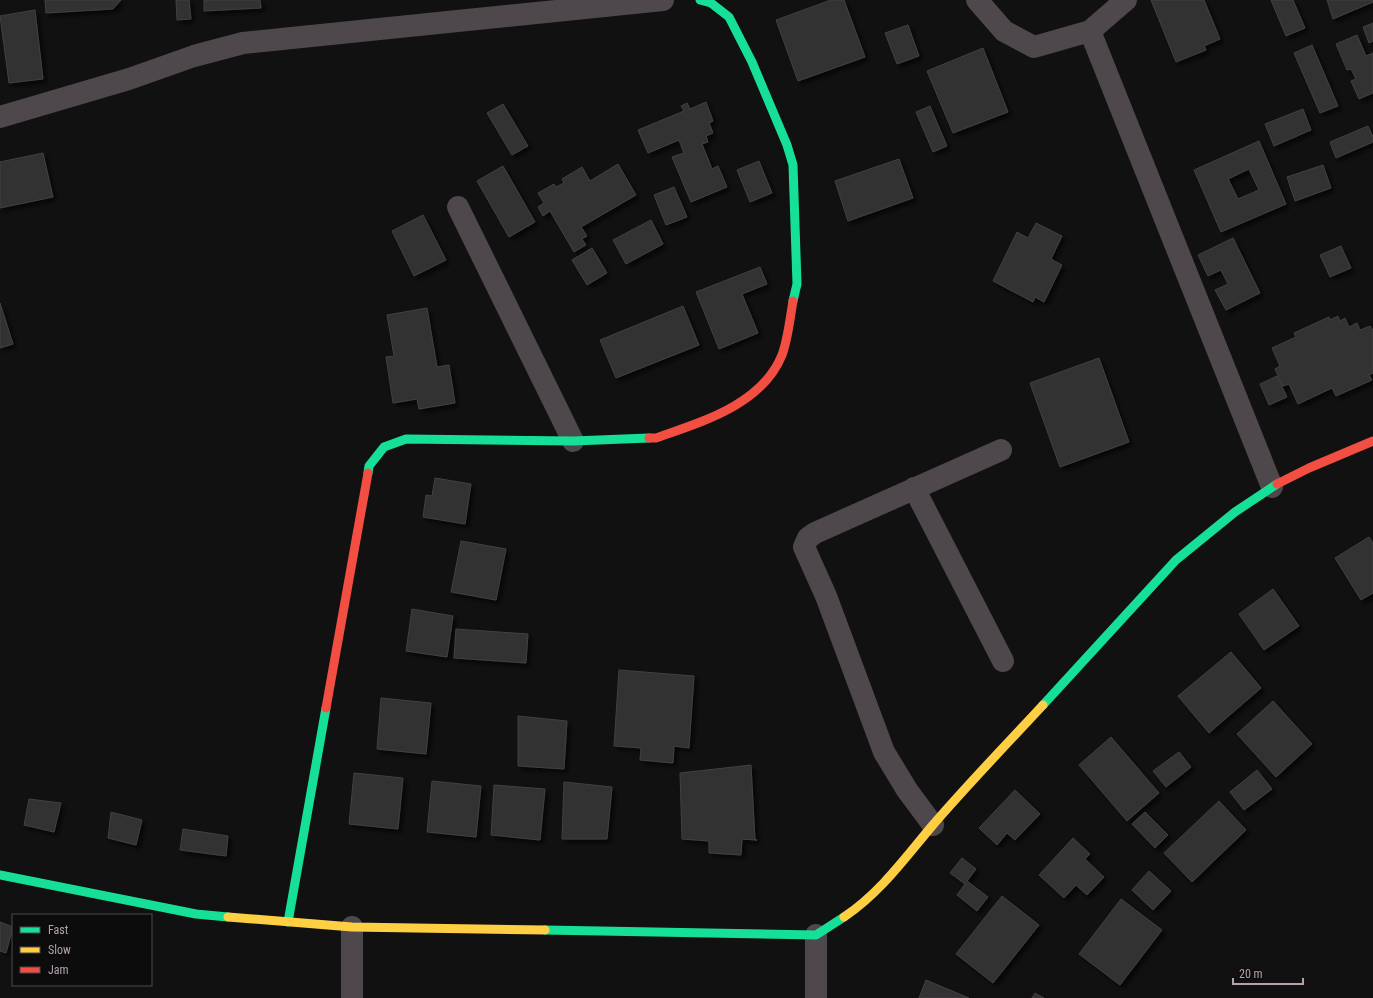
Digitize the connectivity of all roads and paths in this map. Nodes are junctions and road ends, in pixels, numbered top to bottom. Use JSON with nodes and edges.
{"nodes":[{"id":1,"x":663,"y":0,"type":"edge"},
{"id":2,"x":700,"y":0,"type":"edge"},
{"id":3,"x":977,"y":0,"type":"edge"},
{"id":4,"x":1126,"y":0,"type":"edge"},
{"id":5,"x":1090,"y":31,"type":"junction"},
{"id":6,"x":0,"y":117,"type":"edge"},
{"id":7,"x":458,"y":207,"type":"dead end"},
{"id":8,"x":573,"y":441,"type":"junction"},
{"id":9,"x":1373,"y":441,"type":"edge"},
{"id":10,"x":1001,"y":450,"type":"dead end"},
{"id":11,"x":1272,"y":487,"type":"junction"},
{"id":12,"x":914,"y":488,"type":"junction"},
{"id":13,"x":1003,"y":661,"type":"dead end"},
{"id":14,"x":933,"y":825,"type":"junction"},
{"id":15,"x":0,"y":875,"type":"edge"},
{"id":16,"x":288,"y":922,"type":"junction"},
{"id":17,"x":352,"y":927,"type":"junction"},
{"id":18,"x":816,"y":935,"type":"junction"},
{"id":19,"x":352,"y":998,"type":"edge"},
{"id":20,"x":816,"y":998,"type":"edge"}],
"edges":[{"from":1,"to":6,"type":"street"},
{"from":2,"to":8,"type":"street"},
{"from":3,"to":5,"type":"street"},
{"from":4,"to":5,"type":"street"},
{"from":5,"to":11,"type":"street"},
{"from":7,"to":8,"type":"street"},
{"from":8,"to":16,"type":"street"},
{"from":9,"to":11,"type":"street"},
{"from":10,"to":12,"type":"street"},
{"from":11,"to":14,"type":"street"},
{"from":12,"to":13,"type":"street"},
{"from":12,"to":14,"type":"street"},
{"from":14,"to":18,"type":"street"},
{"from":15,"to":16,"type":"street"},
{"from":16,"to":17,"type":"street"},
{"from":17,"to":18,"type":"street"},
{"from":17,"to":19,"type":"street"},
{"from":18,"to":20,"type":"street"}]}
